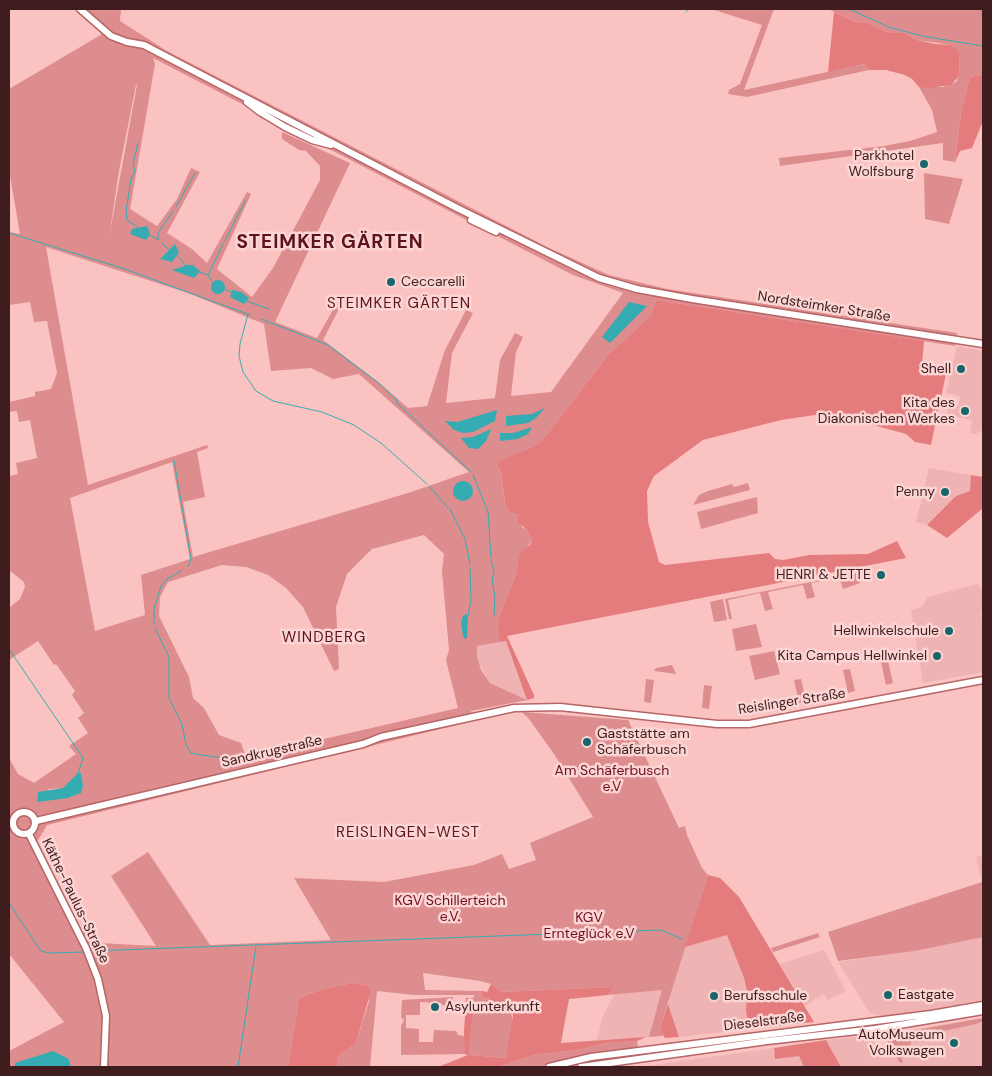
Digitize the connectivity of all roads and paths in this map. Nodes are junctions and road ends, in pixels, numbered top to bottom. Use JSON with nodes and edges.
{"nodes":[{"id":1,"x":80,"y":9,"type":"edge"},
{"id":2,"x":983,"y":344,"type":"edge"},
{"id":3,"x":983,"y":680,"type":"edge"},
{"id":4,"x":514,"y":708,"type":"joint"},
{"id":5,"x":36,"y":821,"type":"junction"},
{"id":6,"x":11,"y":827,"type":"edge"},
{"id":7,"x":29,"y":834,"type":"junction"},
{"id":8,"x":983,"y":1005,"type":"edge"},
{"id":9,"x":983,"y":1010,"type":"edge"},
{"id":10,"x":104,"y":1067,"type":"edge"},
{"id":11,"x":549,"y":1067,"type":"edge"},
{"id":12,"x":581,"y":1067,"type":"edge"}],
"edges":[{"from":1,"to":2,"type":"street","name":"Nordsteimker Straße"},
{"from":3,"to":4,"type":"street","name":"Reislinger Straße"},
{"from":4,"to":5,"type":"street","name":"Sandkrugstraße"},
{"from":5,"to":6,"type":"street","name":"Sandkrugstraße"},
{"from":5,"to":7,"type":"street"},
{"from":6,"to":7,"type":"street","name":"Sandkrugstraße"},
{"from":7,"to":10,"type":"street","name":"Käthe-Paulus-Straße"},
{"from":8,"to":11,"type":"street","name":"Dieselstraße"},
{"from":9,"to":12,"type":"street","name":"Dieselstraße"}]}
